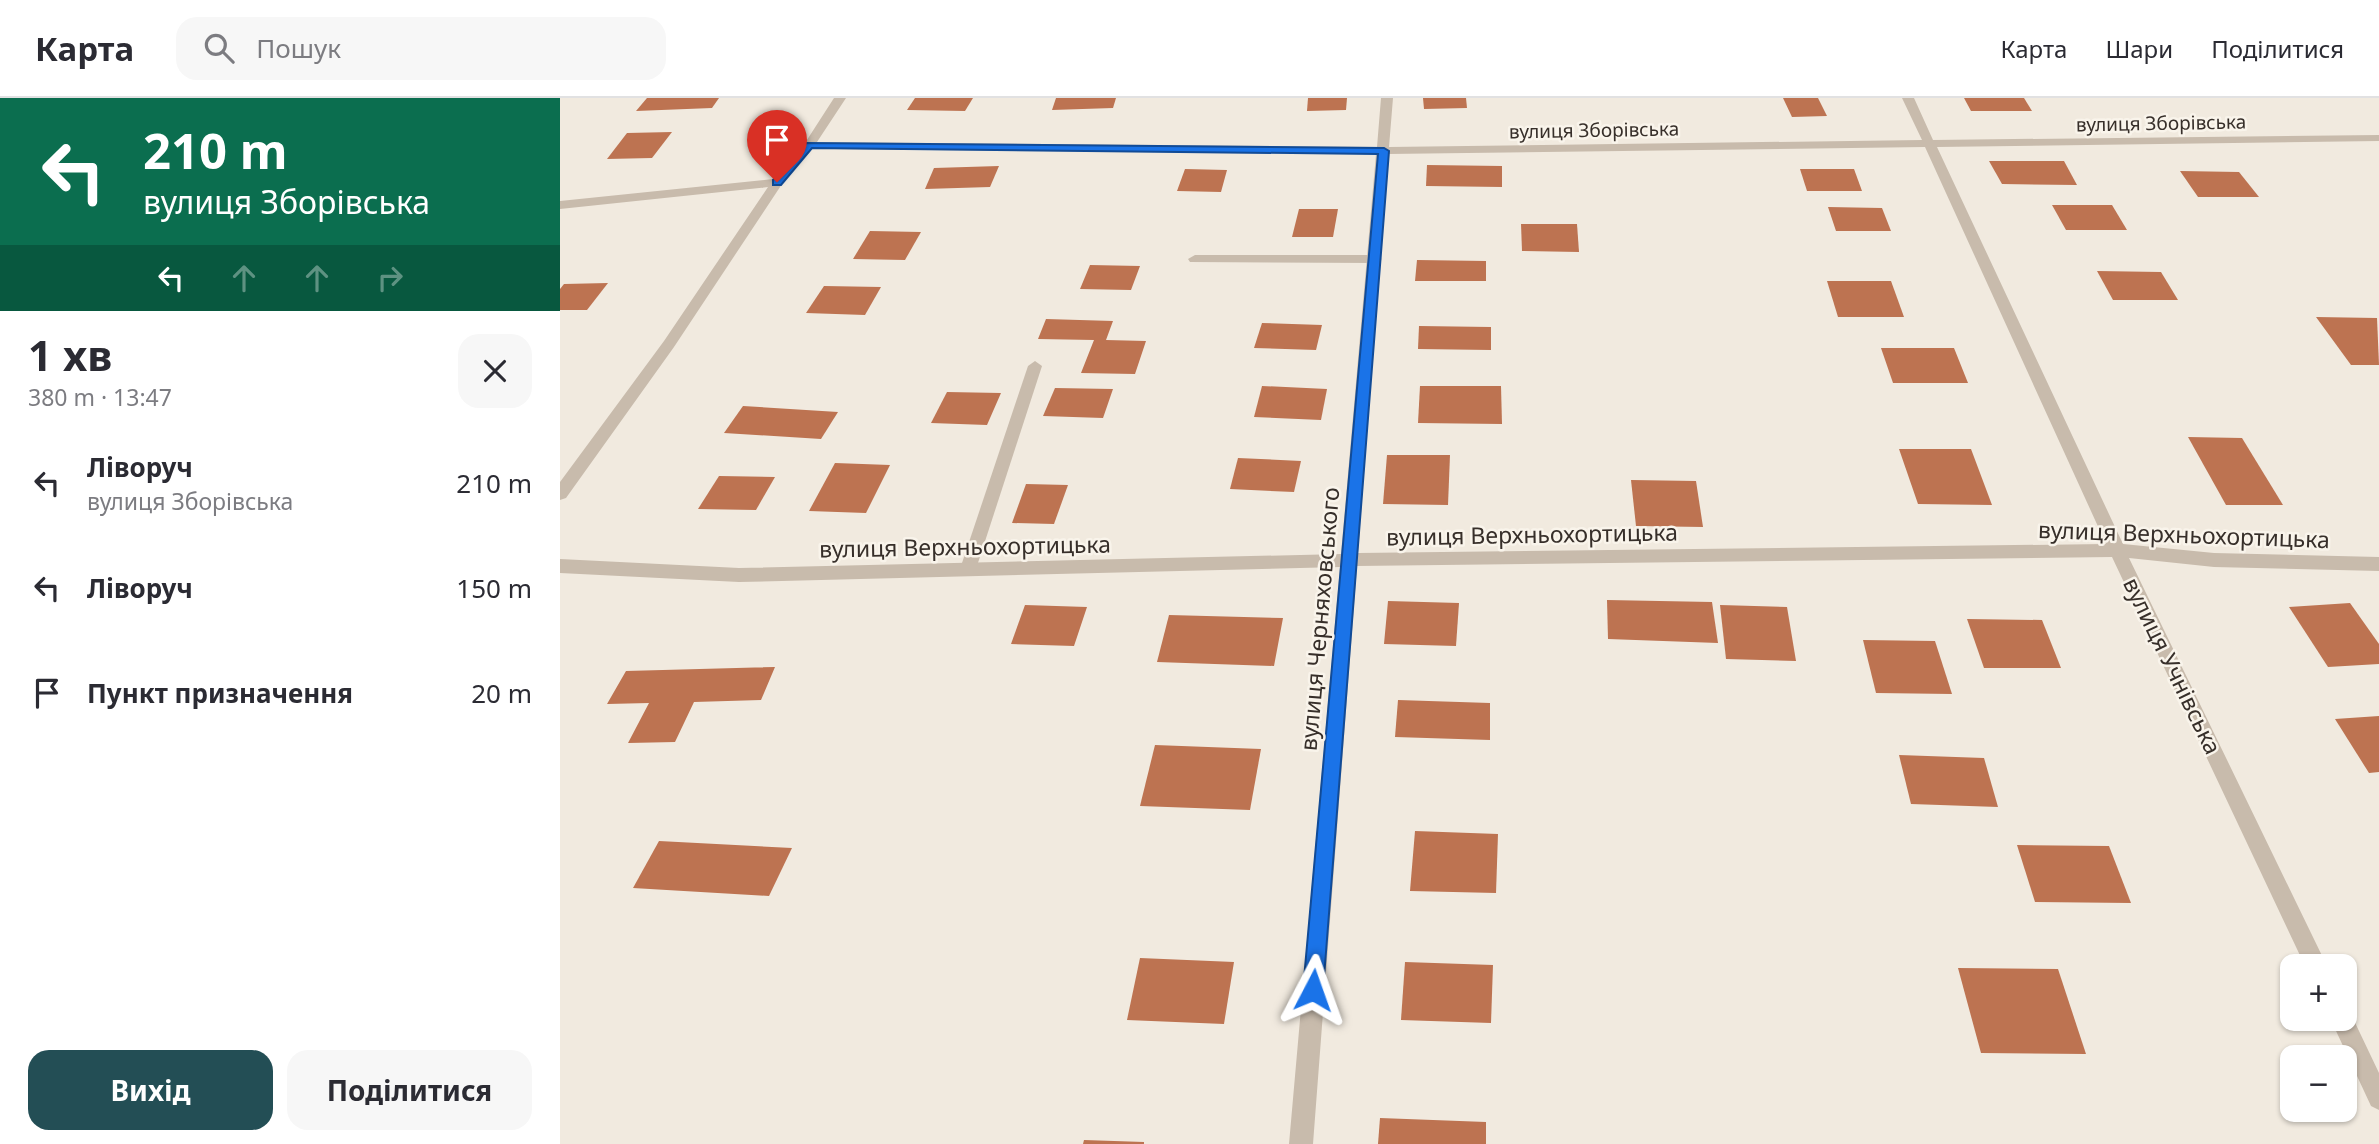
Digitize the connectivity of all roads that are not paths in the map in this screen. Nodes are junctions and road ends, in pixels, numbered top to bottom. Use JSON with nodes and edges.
{"nodes":[{"id":1,"x":840,"y":98,"type":"edge"},
{"id":2,"x":1387,"y":98,"type":"edge"},
{"id":3,"x":1908,"y":98,"type":"edge"},
{"id":4,"x":2379,"y":138,"type":"edge"},
{"id":5,"x":809,"y":145,"type":"junction"},
{"id":6,"x":1931,"y":145,"type":"junction"},
{"id":7,"x":1384,"y":151,"type":"junction"},
{"id":8,"x":777,"y":182,"type":"junction"},
{"id":9,"x":560,"y":205,"type":"edge"},
{"id":10,"x":1195,"y":259,"type":"dead end"},
{"id":11,"x":1375,"y":259,"type":"junction"},
{"id":12,"x":1035,"y":366,"type":"dead end"},
{"id":13,"x":560,"y":494,"type":"edge"},
{"id":14,"x":2117,"y":550,"type":"junction"},
{"id":15,"x":1350,"y":560,"type":"junction"},
{"id":16,"x":2379,"y":564,"type":"edge"},
{"id":17,"x":560,"y":566,"type":"edge"},
{"id":18,"x":968,"y":569,"type":"junction"},
{"id":19,"x":2310,"y":954,"type":"edge"},
{"id":20,"x":2347,"y":1031,"type":"edge"},
{"id":21,"x":2379,"y":1098,"type":"edge"},
{"id":22,"x":1301,"y":1144,"type":"edge"}],
"edges":[{"from":1,"to":5,"type":"street"},
{"from":2,"to":7,"type":"street","name":"вулиця Черняховського"},
{"from":3,"to":6,"type":"street","name":"вулиця Учнівська"},
{"from":4,"to":6,"type":"street","name":"вулиця Зборівська"},
{"from":5,"to":7,"type":"street","name":"вулиця Зборівська"},
{"from":5,"to":8,"type":"street"},
{"from":6,"to":7,"type":"street","name":"вулиця Зборівська"},
{"from":6,"to":14,"type":"street","name":"вулиця Учнівська"},
{"from":7,"to":11,"type":"street","name":"вулиця Черняховського"},
{"from":8,"to":9,"type":"street"},
{"from":8,"to":13,"type":"street"},
{"from":10,"to":11,"type":"street"},
{"from":11,"to":15,"type":"street","name":"вулиця Черняховського"},
{"from":12,"to":18,"type":"street"},
{"from":14,"to":15,"type":"street","name":"вулиця Верхньохортицька"},
{"from":14,"to":16,"type":"street","name":"вулиця Верхньохортицька"},
{"from":14,"to":19,"type":"street","name":"вулиця Учнівська"},
{"from":15,"to":18,"type":"street","name":"вулиця Верхньохортицька"},
{"from":15,"to":22,"type":"street","name":"вулиця Черняховського"},
{"from":17,"to":18,"type":"street","name":"вулиця Верхньохортицька"},
{"from":20,"to":21,"type":"street"}]}
